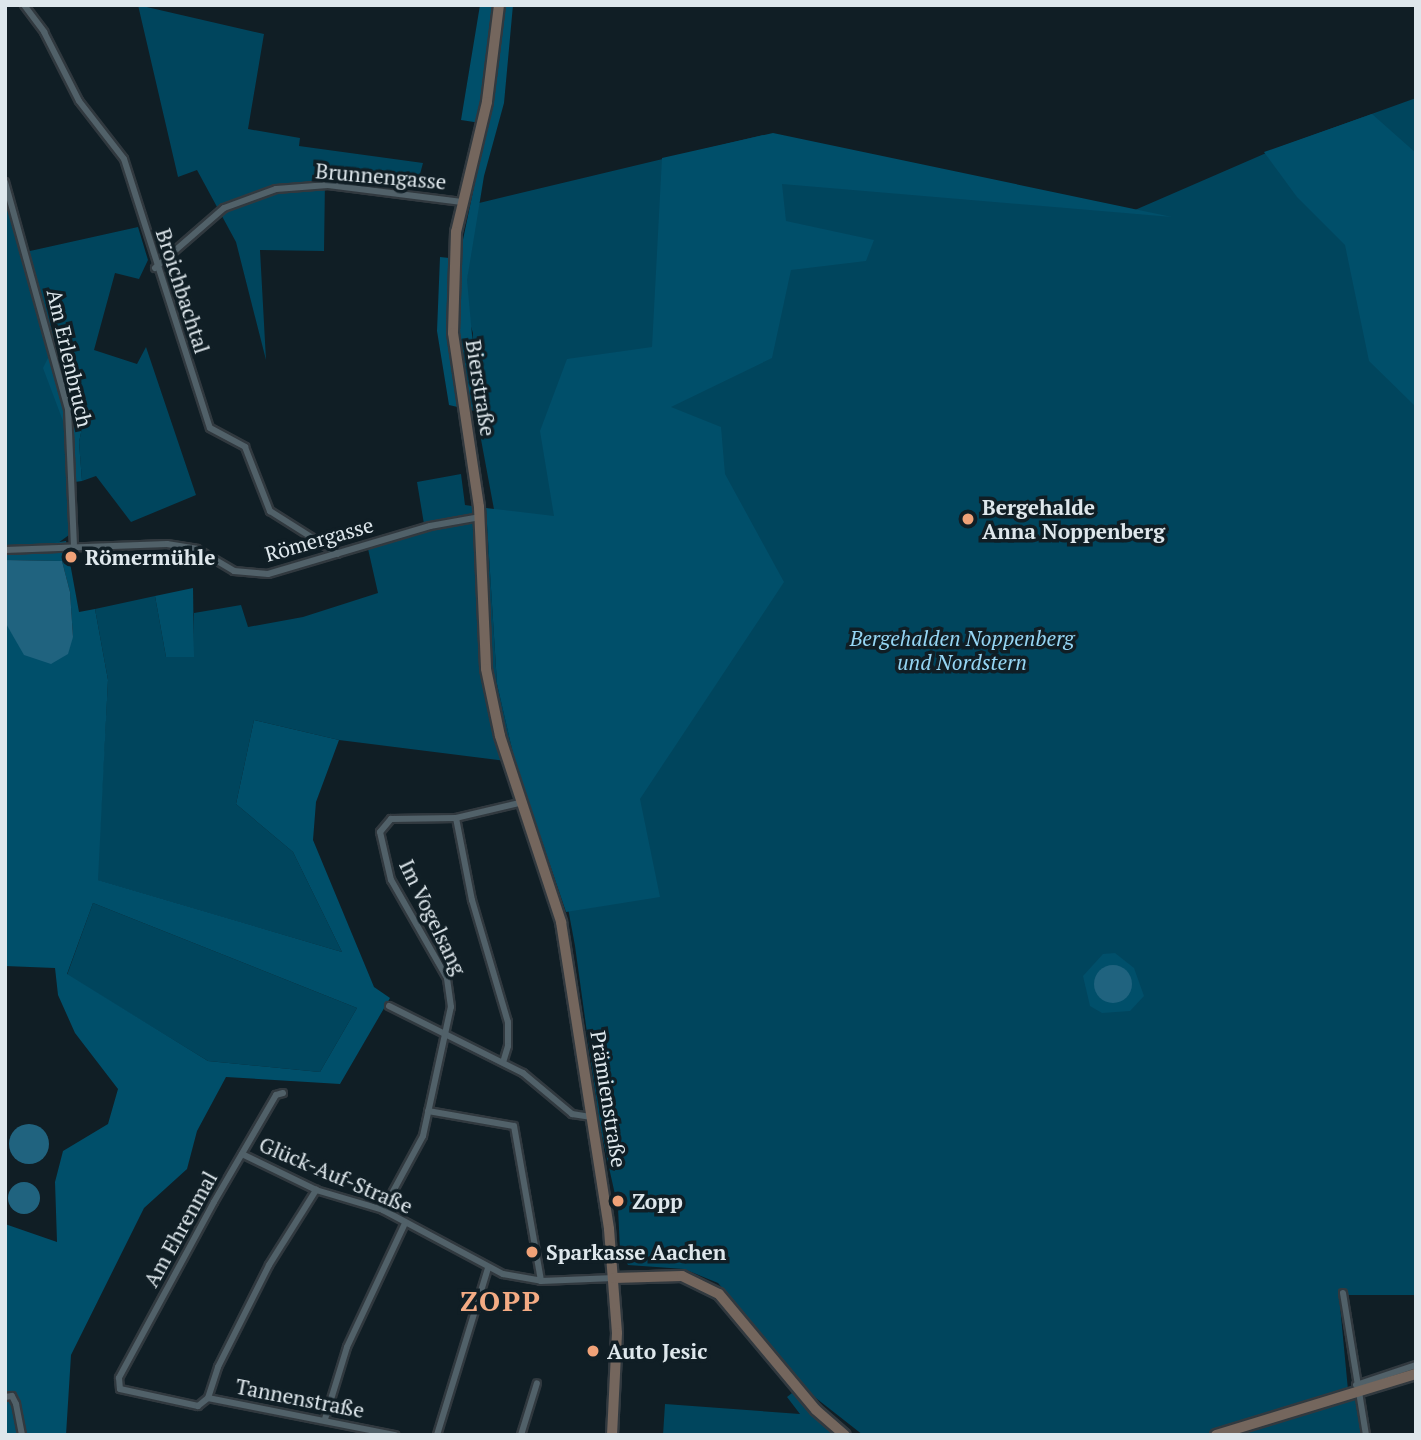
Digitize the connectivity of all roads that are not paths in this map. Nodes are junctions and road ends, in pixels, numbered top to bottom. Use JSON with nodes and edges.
{"nodes":[{"id":1,"x":24,"y":5,"type":"edge"},
{"id":2,"x":499,"y":5,"type":"edge"},
{"id":3,"x":5,"y":181,"type":"edge"},
{"id":4,"x":463,"y":202,"type":"junction"},
{"id":5,"x":155,"y":268,"type":"junction"},
{"id":6,"x":480,"y":517,"type":"junction"},
{"id":7,"x":74,"y":547,"type":"junction"},
{"id":8,"x":5,"y":550,"type":"edge"},
{"id":9,"x":338,"y":554,"type":"junction"},
{"id":10,"x":514,"y":777,"type":"joint"},
{"id":11,"x":523,"y":802,"type":"junction"},
{"id":12,"x":456,"y":818,"type":"junction"},
{"id":13,"x":389,"y":1006,"type":"dead end"},
{"id":14,"x":446,"y":1036,"type":"junction"},
{"id":15,"x":503,"y":1062,"type":"junction"},
{"id":16,"x":283,"y":1093,"type":"dead end"},
{"id":17,"x":428,"y":1111,"type":"junction"},
{"id":18,"x":592,"y":1117,"type":"junction"},
{"id":19,"x":242,"y":1154,"type":"junction"},
{"id":20,"x":316,"y":1190,"type":"junction"},
{"id":21,"x":383,"y":1210,"type":"junction"},
{"id":22,"x":405,"y":1223,"type":"junction"},
{"id":23,"x":488,"y":1268,"type":"junction"},
{"id":24,"x":614,"y":1278,"type":"junction"},
{"id":25,"x":541,"y":1281,"type":"junction"},
{"id":26,"x":1343,"y":1293,"type":"dead end"},
{"id":27,"x":1416,"y":1365,"type":"edge"},
{"id":28,"x":1416,"y":1374,"type":"edge"},
{"id":29,"x":537,"y":1383,"type":"dead end"},
{"id":30,"x":1357,"y":1388,"type":"junction"},
{"id":31,"x":120,"y":1389,"type":"joint"},
{"id":32,"x":9,"y":1396,"type":"edge"},
{"id":33,"x":208,"y":1398,"type":"junction"},
{"id":34,"x":325,"y":1419,"type":"junction"},
{"id":35,"x":23,"y":1435,"type":"edge"},
{"id":36,"x":396,"y":1435,"type":"edge"},
{"id":37,"x":437,"y":1435,"type":"edge"},
{"id":38,"x":521,"y":1435,"type":"edge"},
{"id":39,"x":612,"y":1435,"type":"edge"},
{"id":40,"x":845,"y":1435,"type":"edge"},
{"id":41,"x":1216,"y":1435,"type":"edge"},
{"id":42,"x":1366,"y":1435,"type":"edge"}],
"edges":[{"from":1,"to":5,"type":"street","name":"Broichbachtal"},
{"from":2,"to":4,"type":"main road","name":"Bierstraße"},
{"from":3,"to":7,"type":"street","name":"Am Erlenbruch"},
{"from":4,"to":5,"type":"street","name":"Brunnengasse"},
{"from":4,"to":6,"type":"main road","name":"Bierstraße"},
{"from":5,"to":9,"type":"street","name":"Broichbachtal"},
{"from":6,"to":9,"type":"street","name":"Römergasse"},
{"from":6,"to":10,"type":"main road","name":"Bierstraße"},
{"from":7,"to":8,"type":"street","name":"Römergasse"},
{"from":7,"to":9,"type":"street","name":"Römergasse"},
{"from":10,"to":11,"type":"main road","name":"Prämienstraße"},
{"from":11,"to":12,"type":"street"},
{"from":11,"to":18,"type":"main road","name":"Prämienstraße"},
{"from":12,"to":14,"type":"street","name":"Im Vogelsang"},
{"from":12,"to":15,"type":"street"},
{"from":13,"to":14,"type":"street"},
{"from":14,"to":15,"type":"street"},
{"from":14,"to":17,"type":"street"},
{"from":15,"to":18,"type":"street"},
{"from":16,"to":19,"type":"street","name":"Am Ehrenmal"},
{"from":17,"to":21,"type":"street"},
{"from":17,"to":25,"type":"street"},
{"from":18,"to":24,"type":"main road","name":"Prämienstraße"},
{"from":19,"to":20,"type":"street","name":"Glück-Auf-Straße"},
{"from":19,"to":31,"type":"street","name":"Am Ehrenmal"},
{"from":20,"to":21,"type":"street","name":"Glück-Auf-Straße"},
{"from":20,"to":33,"type":"street"},
{"from":21,"to":22,"type":"street","name":"Glück-Auf-Straße"},
{"from":22,"to":23,"type":"street","name":"Glück-Auf-Straße"},
{"from":22,"to":34,"type":"street"},
{"from":23,"to":25,"type":"street","name":"Glück-Auf-Straße"},
{"from":23,"to":37,"type":"street"},
{"from":24,"to":25,"type":"street","name":"Glück-Auf-Straße"},
{"from":24,"to":39,"type":"main road","name":"Prämienstraße"},
{"from":24,"to":40,"type":"main road"},
{"from":26,"to":30,"type":"street"},
{"from":27,"to":30,"type":"street"},
{"from":28,"to":30,"type":"main road"},
{"from":29,"to":38,"type":"street"},
{"from":30,"to":41,"type":"main road"},
{"from":30,"to":42,"type":"street"},
{"from":31,"to":33,"type":"street","name":"Tannenstraße"},
{"from":32,"to":35,"type":"street"},
{"from":33,"to":34,"type":"street","name":"Tannenstraße"},
{"from":34,"to":36,"type":"street","name":"Tannenstraße"}]}
